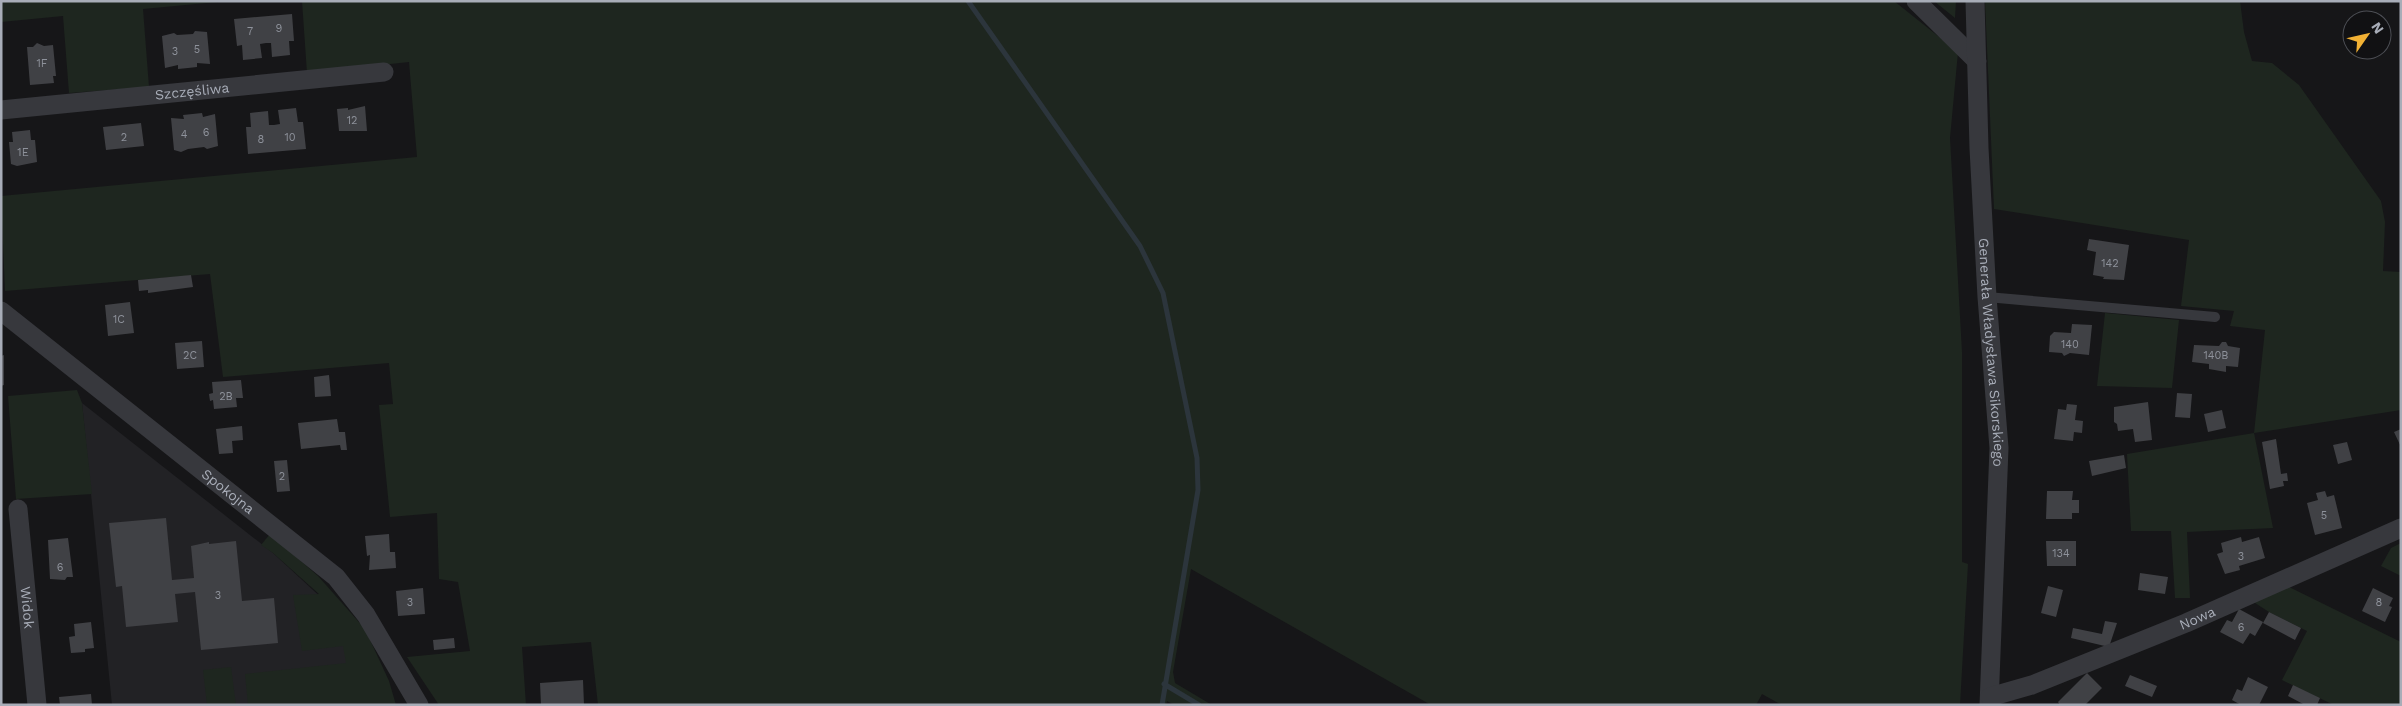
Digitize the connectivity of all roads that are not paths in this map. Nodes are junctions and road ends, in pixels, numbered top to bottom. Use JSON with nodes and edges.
{"nodes":[{"id":1,"x":1916,"y":1,"type":"edge"},
{"id":2,"x":1975,"y":1,"type":"edge"},
{"id":3,"x":1977,"y":61,"type":"junction"},
{"id":4,"x":384,"y":72,"type":"dead end"},
{"id":5,"x":1,"y":110,"type":"edge"},
{"id":6,"x":1987,"y":297,"type":"junction"},
{"id":7,"x":1,"y":311,"type":"edge"},
{"id":8,"x":2215,"y":317,"type":"dead end"},
{"id":9,"x":18,"y":509,"type":"dead end"},
{"id":10,"x":2401,"y":528,"type":"edge"},
{"id":11,"x":1989,"y":701,"type":"edge"},
{"id":12,"x":37,"y":705,"type":"edge"},
{"id":13,"x":419,"y":705,"type":"edge"}],
"edges":[{"from":1,"to":3,"type":"street"},
{"from":2,"to":3,"type":"street","name":"Generała Władysława Sikorskiego"},
{"from":3,"to":6,"type":"street","name":"Generała Władysława Sikorskiego"},
{"from":4,"to":5,"type":"street","name":"Szczęśliwa"},
{"from":6,"to":8,"type":"lane"},
{"from":6,"to":11,"type":"street","name":"Generała Władysława Sikorskiego"},
{"from":7,"to":13,"type":"street","name":"Spokojna"},
{"from":9,"to":12,"type":"street","name":"Widok"},
{"from":10,"to":11,"type":"street","name":"Nowa"}]}
